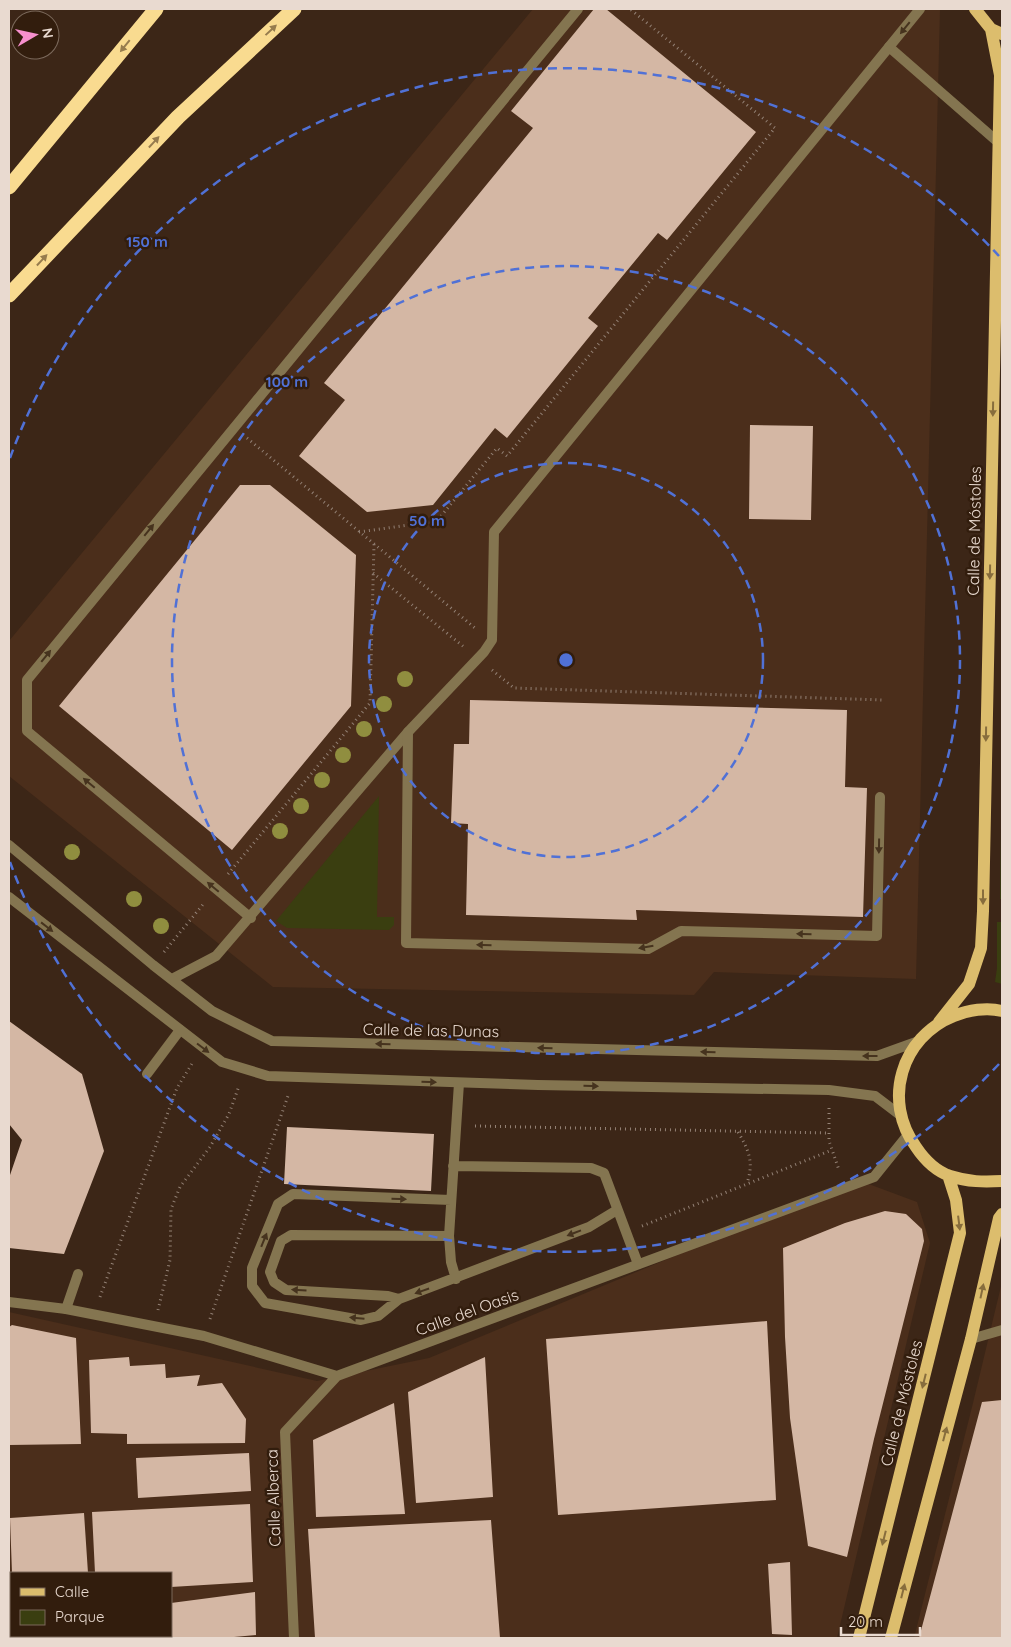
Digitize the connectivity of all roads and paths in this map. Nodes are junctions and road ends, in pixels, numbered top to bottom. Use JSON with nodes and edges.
{"nodes":[{"id":1,"x":156,"y":9,"type":"edge"},
{"id":2,"x":294,"y":9,"type":"edge"},
{"id":3,"x":578,"y":9,"type":"edge"},
{"id":4,"x":630,"y":9,"type":"edge"},
{"id":5,"x":920,"y":9,"type":"edge"},
{"id":6,"x":975,"y":9,"type":"edge"},
{"id":7,"x":997,"y":31,"type":"edge"},
{"id":8,"x":889,"y":47,"type":"junction"},
{"id":9,"x":999,"y":143,"type":"junction"},
{"id":10,"x":9,"y":187,"type":"edge"},
{"id":11,"x":9,"y":295,"type":"edge"},
{"id":12,"x":233,"y":426,"type":"junction"},
{"id":13,"x":359,"y":532,"type":"junction"},
{"id":14,"x":374,"y":544,"type":"junction"},
{"id":15,"x":373,"y":573,"type":"junction"},
{"id":16,"x":491,"y":641,"type":"junction"},
{"id":17,"x":477,"y":658,"type":"junction"},
{"id":18,"x":882,"y":700,"type":"dead end"},
{"id":19,"x":408,"y":732,"type":"junction"},
{"id":20,"x":880,"y":797,"type":"dead end"},
{"id":21,"x":9,"y":845,"type":"edge"},
{"id":22,"x":216,"y":889,"type":"junction"},
{"id":23,"x":9,"y":897,"type":"edge"},
{"id":24,"x":251,"y":918,"type":"junction"},
{"id":25,"x":153,"y":965,"type":"junction"},
{"id":26,"x":172,"y":980,"type":"junction"},
{"id":27,"x":1002,"y":1011,"type":"edge"},
{"id":28,"x":939,"y":1022,"type":"junction"},
{"id":29,"x":180,"y":1030,"type":"junction"},
{"id":30,"x":916,"y":1042,"type":"junction"},
{"id":31,"x":202,"y":1047,"type":"junction"},
{"id":32,"x":245,"y":1069,"type":"junction"},
{"id":33,"x":147,"y":1074,"type":"dead end"},
{"id":34,"x":295,"y":1077,"type":"junction"},
{"id":35,"x":459,"y":1083,"type":"junction"},
{"id":36,"x":829,"y":1090,"type":"junction"},
{"id":37,"x":900,"y":1116,"type":"junction"},
{"id":38,"x":456,"y":1126,"type":"junction"},
{"id":39,"x":738,"y":1132,"type":"junction"},
{"id":40,"x":829,"y":1134,"type":"junction"},
{"id":41,"x":907,"y":1136,"type":"junction"},
{"id":42,"x":832,"y":1150,"type":"junction"},
{"id":43,"x":453,"y":1166,"type":"junction"},
{"id":44,"x":948,"y":1175,"type":"junction"},
{"id":45,"x":1002,"y":1181,"type":"edge"},
{"id":46,"x":747,"y":1184,"type":"junction"},
{"id":47,"x":846,"y":1188,"type":"junction"},
{"id":48,"x":451,"y":1200,"type":"junction"},
{"id":49,"x":617,"y":1210,"type":"junction"},
{"id":50,"x":1002,"y":1214,"type":"edge"},
{"id":51,"x":625,"y":1232,"type":"junction"},
{"id":52,"x":449,"y":1236,"type":"junction"},
{"id":53,"x":638,"y":1264,"type":"junction"},
{"id":54,"x":78,"y":1274,"type":"dead end"},
{"id":55,"x":456,"y":1279,"type":"junction"},
{"id":56,"x":399,"y":1299,"type":"junction"},
{"id":57,"x":9,"y":1302,"type":"edge"},
{"id":58,"x":66,"y":1309,"type":"junction"},
{"id":59,"x":94,"y":1314,"type":"junction"},
{"id":60,"x":154,"y":1326,"type":"junction"},
{"id":61,"x":1002,"y":1330,"type":"edge"},
{"id":62,"x":204,"y":1336,"type":"junction"},
{"id":63,"x":971,"y":1339,"type":"junction"},
{"id":64,"x":337,"y":1376,"type":"junction"},
{"id":65,"x":294,"y":1638,"type":"edge"},
{"id":66,"x":859,"y":1638,"type":"edge"},
{"id":67,"x":891,"y":1638,"type":"edge"}],
"edges":[{"from":1,"to":10,"type":"highway","one_way":true},
{"from":11,"to":2,"type":"highway","one_way":true},
{"from":3,"to":12,"type":"street"},
{"from":4,"to":13,"type":"path"},
{"from":5,"to":8,"type":"street","one_way":true},
{"from":6,"to":7,"type":"main road"},
{"from":7,"to":9,"type":"main road","name":"Calle de Móstoles"},
{"from":8,"to":9,"type":"street"},
{"from":8,"to":16,"type":"street"},
{"from":9,"to":28,"type":"main road","name":"Calle de Móstoles","one_way":true},
{"from":12,"to":13,"type":"path"},
{"from":22,"to":12,"type":"street","one_way":true},
{"from":13,"to":14,"type":"path"},
{"from":14,"to":15,"type":"path"},
{"from":14,"to":16,"type":"path"},
{"from":15,"to":17,"type":"path"},
{"from":15,"to":22,"type":"path"},
{"from":16,"to":17,"type":"street"},
{"from":17,"to":18,"type":"path"},
{"from":17,"to":19,"type":"street"},
{"from":20,"to":19,"type":"street","one_way":true},
{"from":19,"to":24,"type":"street"},
{"from":21,"to":25,"type":"street","name":"Calle de las Dunas"},
{"from":22,"to":24,"type":"street"},
{"from":22,"to":25,"type":"path"},
{"from":23,"to":29,"type":"street","one_way":true},
{"from":24,"to":26,"type":"street"},
{"from":25,"to":26,"type":"street","name":"Calle de las Dunas"},
{"from":30,"to":26,"type":"street","name":"Calle de las Dunas","one_way":true},
{"from":27,"to":28,"type":"main road"},
{"from":28,"to":30,"type":"main road"},
{"from":29,"to":31,"type":"street"},
{"from":29,"to":33,"type":"street"},
{"from":30,"to":37,"type":"main road"},
{"from":31,"to":32,"type":"street","one_way":true},
{"from":31,"to":59,"type":"path"},
{"from":32,"to":34,"type":"street"},
{"from":32,"to":60,"type":"path"},
{"from":34,"to":35,"type":"street","one_way":true},
{"from":34,"to":62,"type":"path"},
{"from":35,"to":36,"type":"street","one_way":true},
{"from":35,"to":38,"type":"street"},
{"from":36,"to":37,"type":"street"},
{"from":36,"to":40,"type":"path"},
{"from":37,"to":41,"type":"main road"},
{"from":38,"to":39,"type":"path"},
{"from":38,"to":43,"type":"street"},
{"from":39,"to":40,"type":"path"},
{"from":39,"to":46,"type":"path"},
{"from":40,"to":42,"type":"path"},
{"from":41,"to":44,"type":"main road"},
{"from":41,"to":47,"type":"street","name":"Calle del Oasis"},
{"from":42,"to":46,"type":"path"},
{"from":42,"to":47,"type":"path"},
{"from":43,"to":48,"type":"street"},
{"from":43,"to":49,"type":"street"},
{"from":44,"to":45,"type":"main road"},
{"from":44,"to":66,"type":"main road","name":"Calle de Móstoles","one_way":true},
{"from":46,"to":51,"type":"path"},
{"from":47,"to":53,"type":"street","name":"Calle del Oasis"},
{"from":48,"to":52,"type":"street"},
{"from":56,"to":48,"type":"street","one_way":true},
{"from":49,"to":51,"type":"street"},
{"from":49,"to":55,"type":"street","one_way":true},
{"from":63,"to":50,"type":"main road","one_way":true},
{"from":51,"to":53,"type":"street"},
{"from":52,"to":55,"type":"street"},
{"from":56,"to":52,"type":"street","one_way":true},
{"from":53,"to":64,"type":"street","name":"Calle del Oasis"},
{"from":54,"to":58,"type":"street"},
{"from":55,"to":56,"type":"street","one_way":true},
{"from":57,"to":58,"type":"street"},
{"from":58,"to":59,"type":"street"},
{"from":59,"to":60,"type":"street"},
{"from":60,"to":62,"type":"street"},
{"from":61,"to":63,"type":"street"},
{"from":62,"to":64,"type":"street"},
{"from":67,"to":63,"type":"main road","one_way":true},
{"from":64,"to":65,"type":"street","name":"Calle Alberca"}]}
